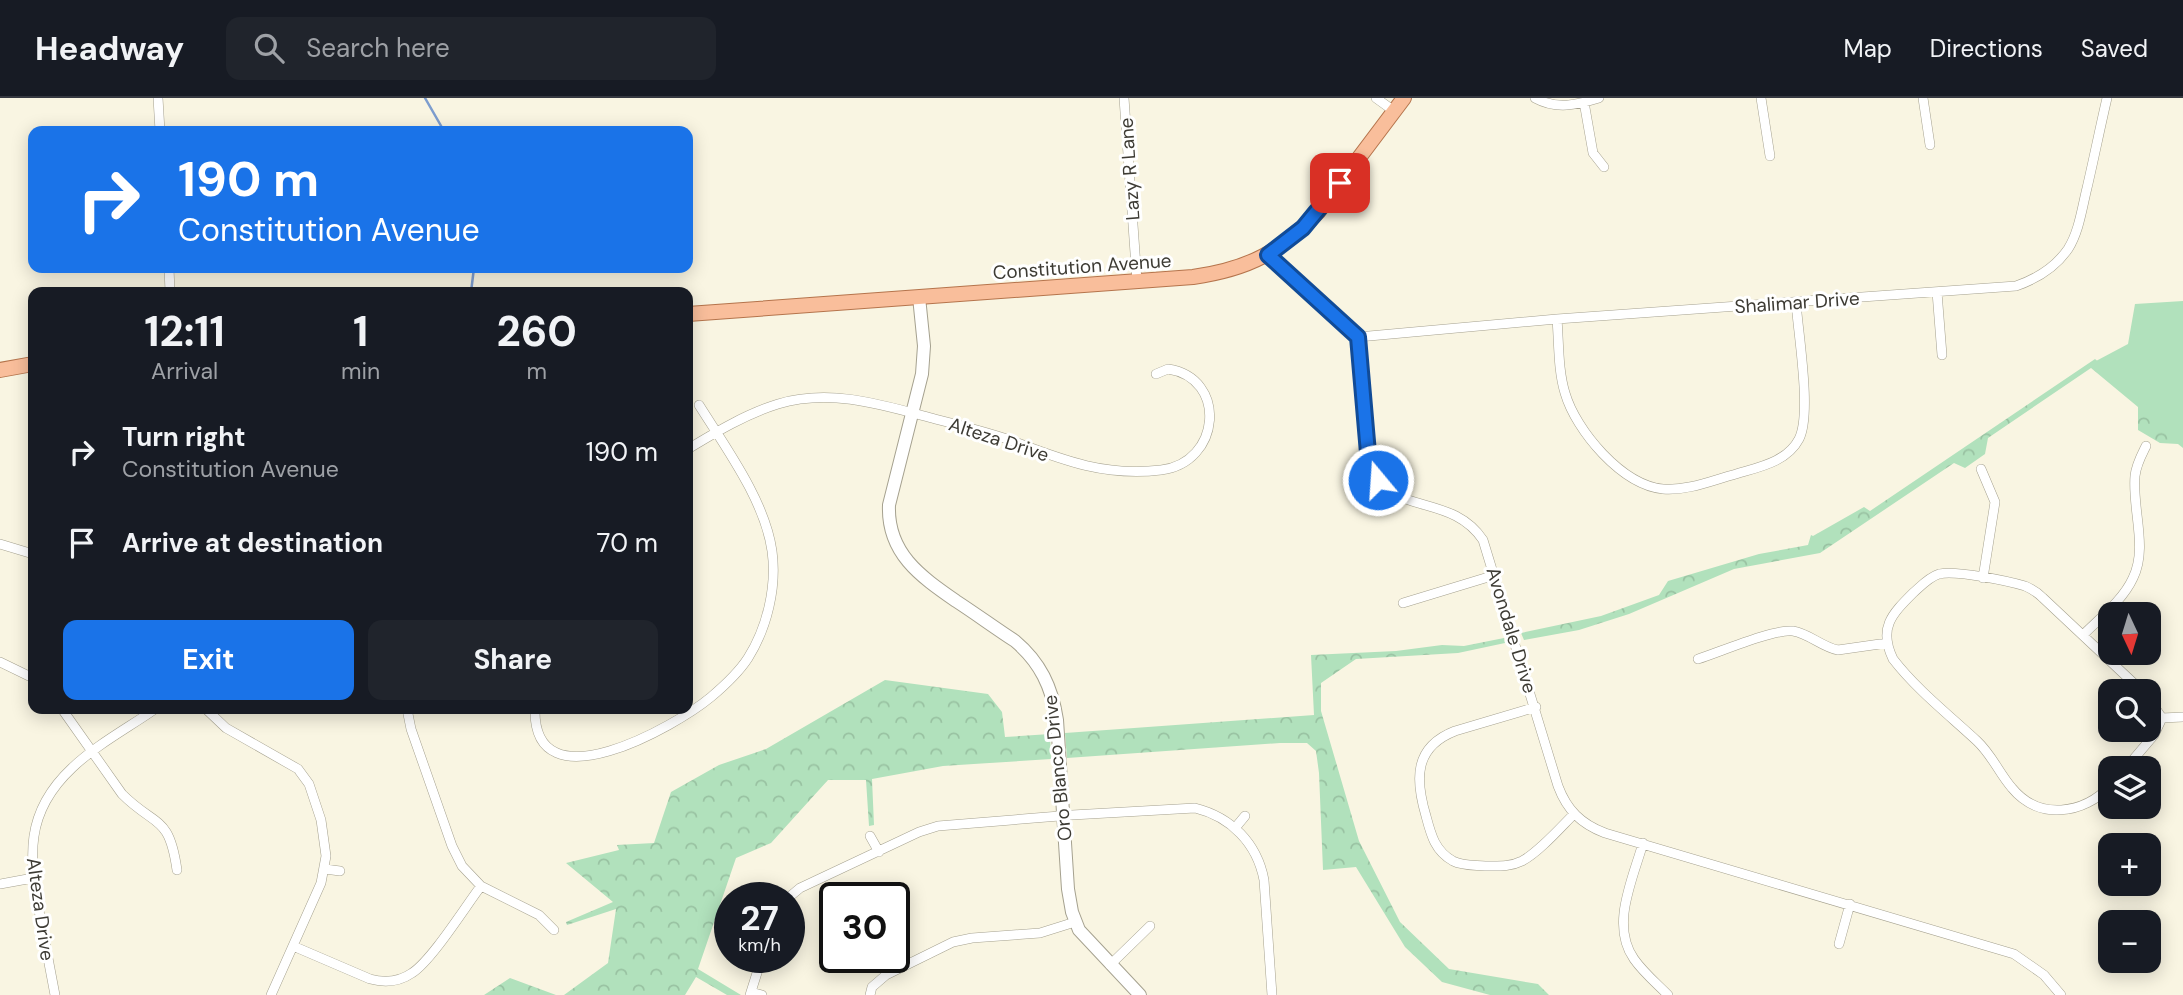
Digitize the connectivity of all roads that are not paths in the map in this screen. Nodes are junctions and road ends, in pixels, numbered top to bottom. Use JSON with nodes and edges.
{"nodes":[{"id":1,"x":158,"y":98,"type":"edge"},
{"id":2,"x":171,"y":98,"type":"edge"},
{"id":3,"x":1124,"y":98,"type":"edge"},
{"id":4,"x":1376,"y":98,"type":"edge"},
{"id":5,"x":1404,"y":98,"type":"edge"},
{"id":6,"x":1535,"y":98,"type":"edge"},
{"id":7,"x":1599,"y":98,"type":"edge"},
{"id":8,"x":1761,"y":98,"type":"edge"},
{"id":9,"x":1923,"y":98,"type":"edge"},
{"id":10,"x":2107,"y":98,"type":"edge"},
{"id":11,"x":1584,"y":103,"type":"junction"},
{"id":12,"x":1394,"y":111,"type":"junction"},
{"id":13,"x":160,"y":126,"type":"edge"},
{"id":14,"x":1930,"y":145,"type":"dead end"},
{"id":15,"x":1770,"y":156,"type":"dead end"},
{"id":16,"x":1604,"y":167,"type":"dead end"},
{"id":17,"x":1268,"y":255,"type":"junction"},
{"id":18,"x":1137,"y":281,"type":"junction"},
{"id":19,"x":1937,"y":292,"type":"junction"},
{"id":20,"x":919,"y":298,"type":"junction"},
{"id":21,"x":1796,"y":302,"type":"junction"},
{"id":22,"x":693,"y":314,"type":"edge"},
{"id":23,"x":1557,"y":319,"type":"junction"},
{"id":24,"x":1358,"y":337,"type":"junction"},
{"id":25,"x":1942,"y":355,"type":"dead end"},
{"id":26,"x":28,"y":365,"type":"edge"},
{"id":27,"x":0,"y":370,"type":"edge"},
{"id":28,"x":1156,"y":374,"type":"dead end"},
{"id":29,"x":699,"y":405,"type":"dead end"},
{"id":30,"x":914,"y":413,"type":"junction"},
{"id":31,"x":716,"y":432,"type":"junction"},
{"id":32,"x":693,"y":446,"type":"edge"},
{"id":33,"x":2146,"y":446,"type":"dead end"},
{"id":34,"x":1982,"y":469,"type":"dead end"},
{"id":35,"x":0,"y":544,"type":"edge"},
{"id":36,"x":28,"y":552,"type":"edge"},
{"id":37,"x":1495,"y":575,"type":"junction"},
{"id":38,"x":1983,"y":578,"type":"junction"},
{"id":39,"x":1403,"y":603,"type":"dead end"},
{"id":40,"x":2083,"y":635,"type":"junction"},
{"id":41,"x":1887,"y":643,"type":"junction"},
{"id":42,"x":1698,"y":659,"type":"dead end"},
{"id":43,"x":0,"y":662,"type":"edge"},
{"id":44,"x":28,"y":676,"type":"edge"},
{"id":45,"x":2129,"y":679,"type":"edge"},
{"id":46,"x":1536,"y":707,"type":"junction"},
{"id":47,"x":693,"y":710,"type":"edge"},
{"id":48,"x":66,"y":714,"type":"edge"},
{"id":49,"x":148,"y":714,"type":"edge"},
{"id":50,"x":211,"y":714,"type":"edge"},
{"id":51,"x":408,"y":714,"type":"edge"},
{"id":52,"x":535,"y":714,"type":"edge"},
{"id":53,"x":686,"y":714,"type":"edge"},
{"id":54,"x":2183,"y":717,"type":"edge"},
{"id":55,"x":2162,"y":718,"type":"joint"},
{"id":56,"x":93,"y":752,"type":"junction"},
{"id":57,"x":2136,"y":756,"type":"edge"},
{"id":58,"x":2098,"y":797,"type":"edge"},
{"id":59,"x":1574,"y":814,"type":"junction"},
{"id":60,"x":1063,"y":816,"type":"junction"},
{"id":61,"x":1245,"y":816,"type":"dead end"},
{"id":62,"x":1235,"y":828,"type":"junction"},
{"id":63,"x":870,"y":836,"type":"dead end"},
{"id":64,"x":1643,"y":843,"type":"junction"},
{"id":65,"x":878,"y":852,"type":"junction"},
{"id":66,"x":325,"y":869,"type":"junction"},
{"id":67,"x":177,"y":870,"type":"dead end"},
{"id":68,"x":340,"y":871,"type":"dead end"},
{"id":69,"x":33,"y":878,"type":"junction"},
{"id":70,"x":0,"y":884,"type":"edge"},
{"id":71,"x":481,"y":886,"type":"junction"},
{"id":72,"x":805,"y":886,"type":"edge"},
{"id":73,"x":1850,"y":904,"type":"junction"},
{"id":74,"x":1075,"y":922,"type":"junction"},
{"id":75,"x":1150,"y":926,"type":"dead end"},
{"id":76,"x":554,"y":930,"type":"dead end"},
{"id":77,"x":1839,"y":944,"type":"dead end"},
{"id":78,"x":293,"y":946,"type":"junction"},
{"id":79,"x":1110,"y":965,"type":"junction"},
{"id":80,"x":757,"y":973,"type":"edge"},
{"id":81,"x":750,"y":993,"type":"edge"},
{"id":82,"x":55,"y":995,"type":"edge"},
{"id":83,"x":271,"y":995,"type":"edge"},
{"id":84,"x":762,"y":995,"type":"edge"},
{"id":85,"x":870,"y":995,"type":"edge"},
{"id":86,"x":1140,"y":995,"type":"edge"},
{"id":87,"x":1272,"y":995,"type":"edge"},
{"id":88,"x":1668,"y":995,"type":"edge"},
{"id":89,"x":2061,"y":995,"type":"edge"}],
"edges":[{"from":1,"to":2,"type":"street"},
{"from":1,"to":13,"type":"street"},
{"from":3,"to":18,"type":"street","name":"Lazy R Lane"},
{"from":4,"to":12,"type":"street"},
{"from":5,"to":12,"type":"main road","name":"Constitution Avenue"},
{"from":6,"to":11,"type":"street"},
{"from":7,"to":11,"type":"street"},
{"from":8,"to":15,"type":"street"},
{"from":9,"to":14,"type":"street"},
{"from":10,"to":19,"type":"street","name":"Shalimar Drive"},
{"from":11,"to":16,"type":"street"},
{"from":12,"to":17,"type":"main road","name":"Constitution Avenue"},
{"from":17,"to":18,"type":"main road","name":"Constitution Avenue"},
{"from":17,"to":24,"type":"street"},
{"from":18,"to":20,"type":"main road","name":"Constitution Avenue"},
{"from":19,"to":21,"type":"street","name":"Shalimar Drive"},
{"from":19,"to":25,"type":"street"},
{"from":20,"to":22,"type":"main road","name":"Constitution Avenue"},
{"from":20,"to":30,"type":"street","name":"Oro Blanco Drive"},
{"from":21,"to":23,"type":"street","name":"Shalimar Drive"},
{"from":21,"to":23,"type":"street"},
{"from":23,"to":24,"type":"street","name":"Shalimar Drive"},
{"from":24,"to":37,"type":"street","name":"Avondale Drive"},
{"from":26,"to":27,"type":"main road"},
{"from":28,"to":30,"type":"street","name":"Alteza Drive"},
{"from":29,"to":31,"type":"street"},
{"from":30,"to":31,"type":"street","name":"Alteza Drive"},
{"from":30,"to":60,"type":"street","name":"Oro Blanco Drive"},
{"from":31,"to":32,"type":"street","name":"Alteza Drive"},
{"from":31,"to":47,"type":"street"},
{"from":33,"to":40,"type":"street"},
{"from":34,"to":38,"type":"street"},
{"from":35,"to":36,"type":"street"},
{"from":37,"to":39,"type":"street"},
{"from":37,"to":46,"type":"street","name":"Avondale Drive"},
{"from":38,"to":40,"type":"street"},
{"from":38,"to":41,"type":"street"},
{"from":40,"to":45,"type":"street"},
{"from":41,"to":42,"type":"street"},
{"from":41,"to":58,"type":"street"},
{"from":43,"to":44,"type":"street"},
{"from":46,"to":59,"type":"street","name":"Avondale Drive"},
{"from":46,"to":59,"type":"street"},
{"from":48,"to":56,"type":"street"},
{"from":49,"to":56,"type":"street","name":"Alteza Drive"},
{"from":50,"to":66,"type":"street"},
{"from":51,"to":71,"type":"street"},
{"from":52,"to":53,"type":"street"},
{"from":54,"to":55,"type":"street"},
{"from":55,"to":57,"type":"street"},
{"from":56,"to":67,"type":"street"},
{"from":56,"to":69,"type":"street","name":"Alteza Drive"},
{"from":59,"to":64,"type":"street"},
{"from":60,"to":62,"type":"street"},
{"from":60,"to":65,"type":"street"},
{"from":60,"to":74,"type":"street","name":"Oro Blanco Drive"},
{"from":61,"to":62,"type":"street"},
{"from":62,"to":87,"type":"street"},
{"from":63,"to":65,"type":"street"},
{"from":64,"to":73,"type":"street"},
{"from":64,"to":88,"type":"street"},
{"from":65,"to":72,"type":"street"},
{"from":66,"to":68,"type":"street"},
{"from":66,"to":78,"type":"street"},
{"from":69,"to":70,"type":"street"},
{"from":69,"to":82,"type":"street","name":"Alteza Drive"},
{"from":71,"to":76,"type":"street"},
{"from":71,"to":78,"type":"street"},
{"from":73,"to":77,"type":"street"},
{"from":73,"to":89,"type":"street"},
{"from":74,"to":79,"type":"street","name":"Oro Blanco Drive"},
{"from":74,"to":85,"type":"street"},
{"from":75,"to":79,"type":"street"},
{"from":78,"to":83,"type":"street"},
{"from":79,"to":86,"type":"street","name":"Oro Blanco Drive"},
{"from":80,"to":81,"type":"street"},
{"from":81,"to":84,"type":"street"}]}
